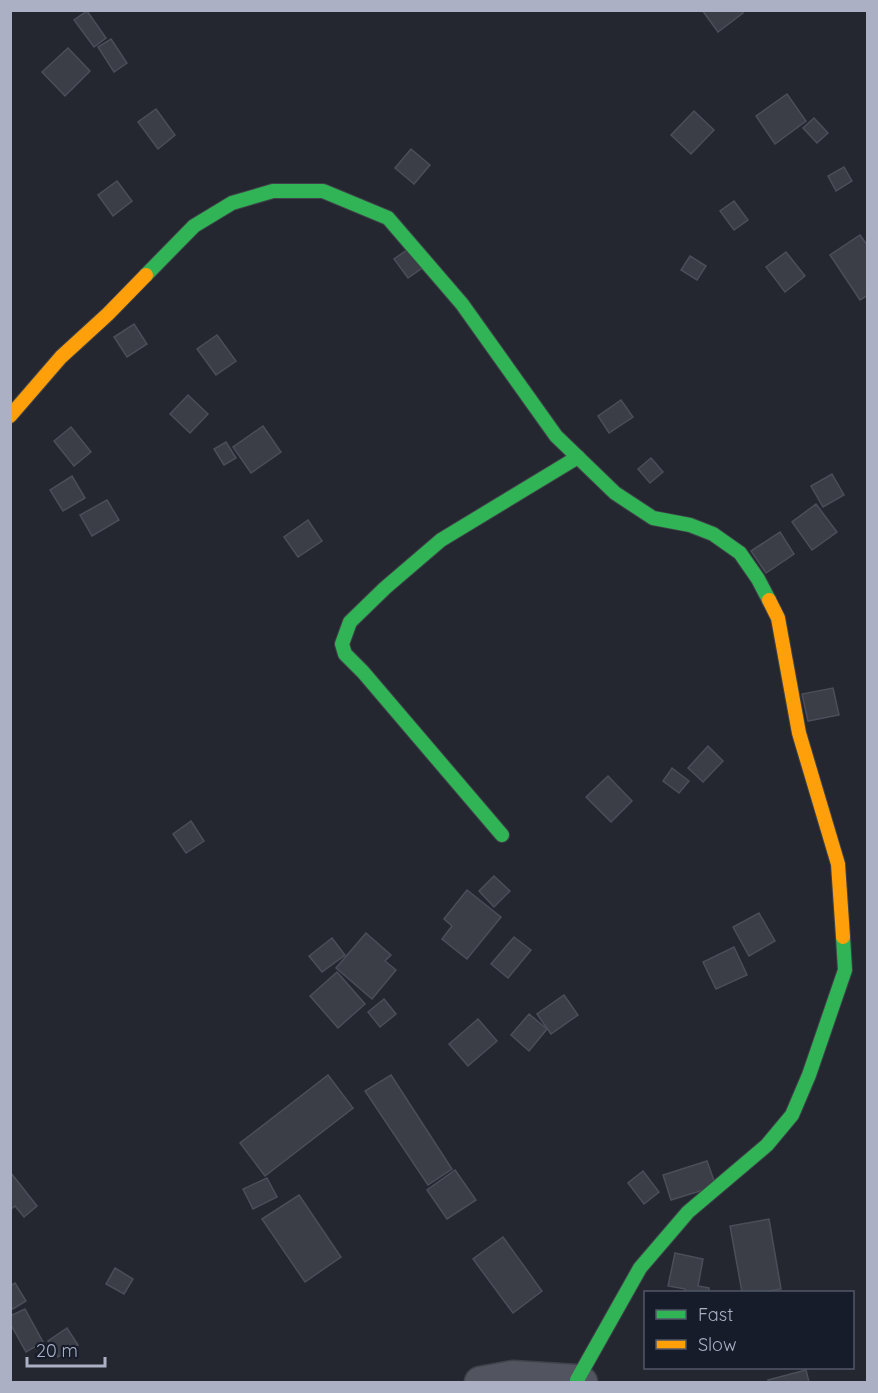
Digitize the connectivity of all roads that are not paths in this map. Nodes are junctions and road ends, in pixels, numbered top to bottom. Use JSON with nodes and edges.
{"nodes":[{"id":1,"x":10,"y":416,"type":"edge"},
{"id":2,"x":578,"y":457,"type":"junction"},
{"id":3,"x":502,"y":835,"type":"dead end"},
{"id":4,"x":580,"y":1381,"type":"edge"},
{"id":5,"x":480,"y":1383,"type":"edge"}],
"edges":[{"from":1,"to":2,"type":"street"},
{"from":2,"to":3,"type":"street"},
{"from":2,"to":4,"type":"street"},
{"from":4,"to":5,"type":"street"}]}
